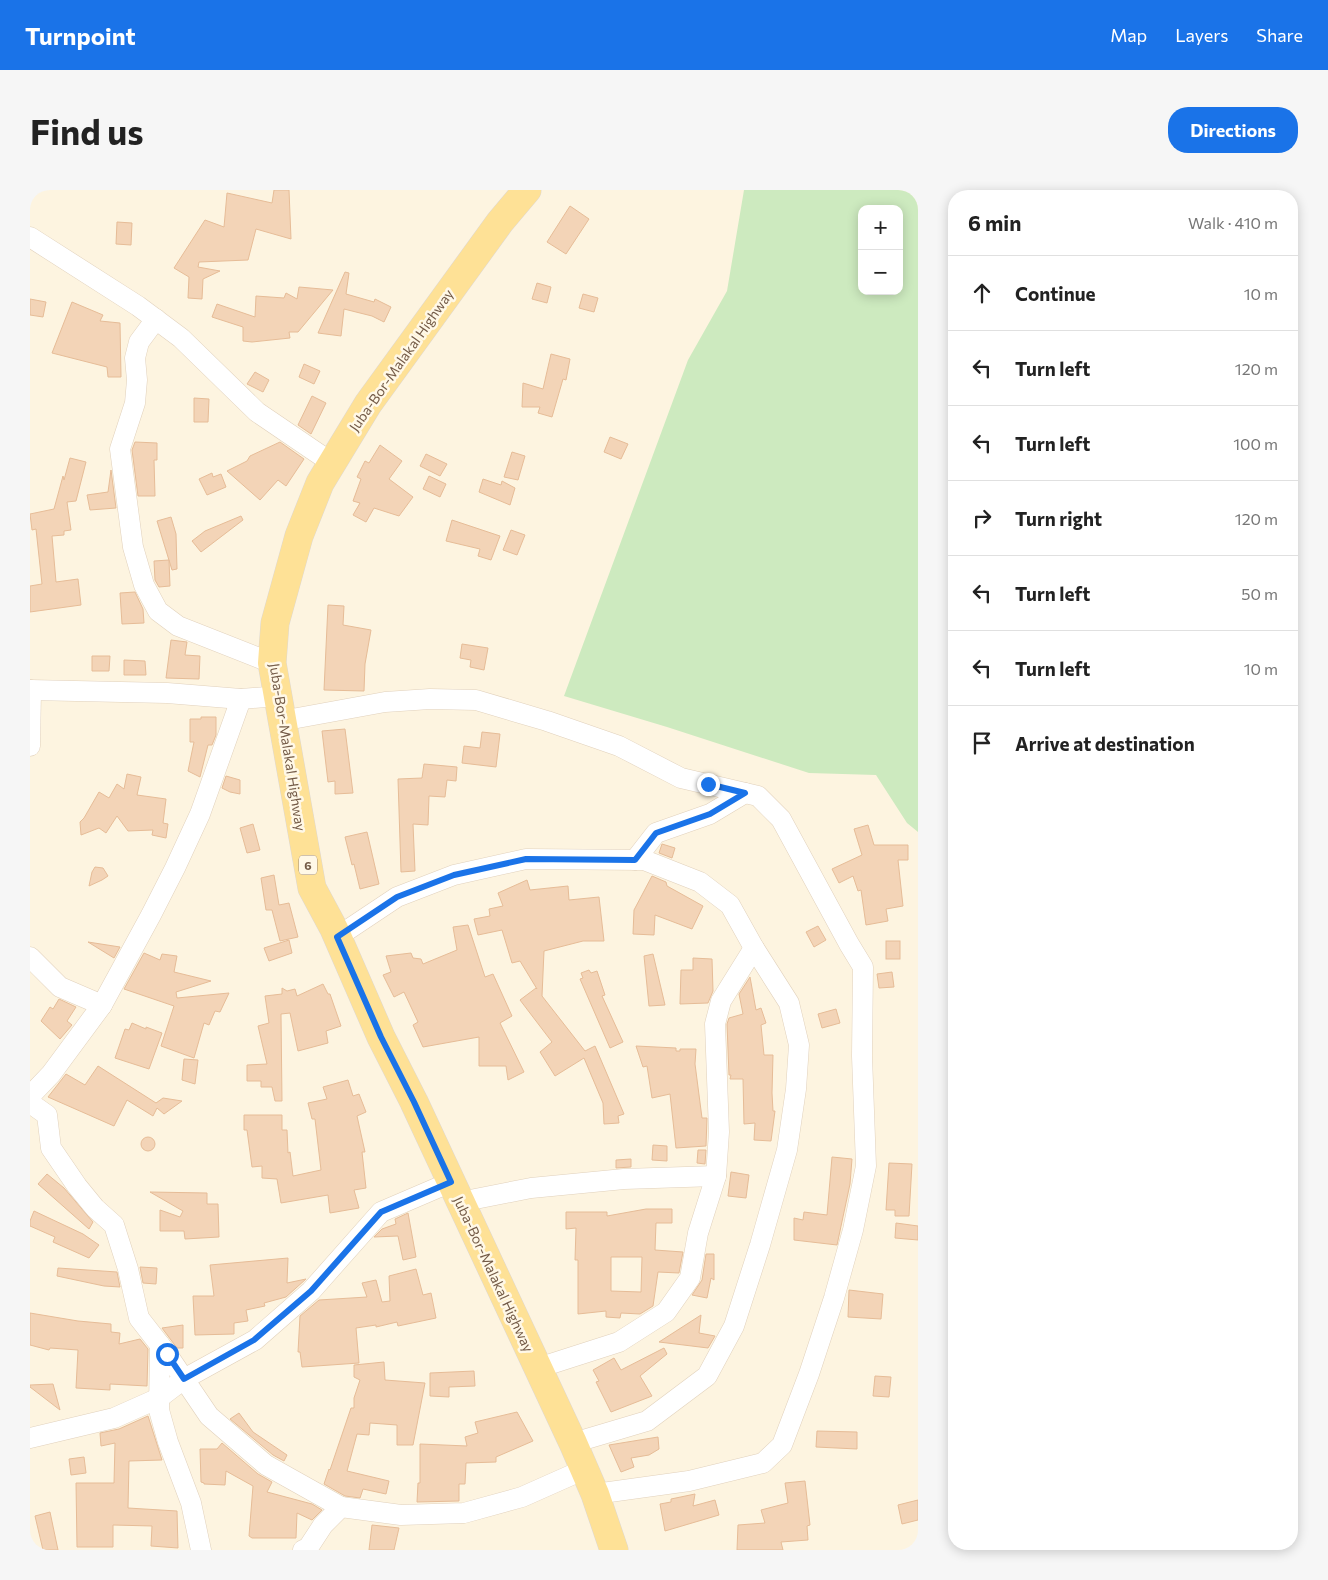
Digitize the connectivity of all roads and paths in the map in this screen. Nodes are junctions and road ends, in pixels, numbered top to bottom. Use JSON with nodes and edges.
{"nodes":[{"id":1,"x":527,"y":190,"type":"edge"},
{"id":2,"x":30,"y":237,"type":"edge"},
{"id":3,"x":156,"y":319,"type":"junction"},
{"id":4,"x":332,"y":463,"type":"junction"},
{"id":5,"x":272,"y":663,"type":"junction"},
{"id":6,"x":31,"y":690,"type":"edge"},
{"id":7,"x":241,"y":699,"type":"junction"},
{"id":8,"x":280,"y":709,"type":"junction"},
{"id":9,"x":30,"y":746,"type":"edge"},
{"id":10,"x":745,"y":793,"type":"junction"},
{"id":11,"x":635,"y":860,"type":"junction"},
{"id":12,"x":337,"y":937,"type":"junction"},
{"id":13,"x":754,"y":948,"type":"junction"},
{"id":14,"x":30,"y":958,"type":"edge"},
{"id":15,"x":102,"y":1005,"type":"junction"},
{"id":16,"x":30,"y":1096,"type":"edge"},
{"id":17,"x":30,"y":1103,"type":"edge"},
{"id":18,"x":716,"y":1176,"type":"junction"},
{"id":19,"x":456,"y":1192,"type":"junction"},
{"id":20,"x":160,"y":1345,"type":"junction"},
{"id":21,"x":538,"y":1368,"type":"junction"},
{"id":22,"x":184,"y":1379,"type":"junction"},
{"id":23,"x":159,"y":1398,"type":"junction"},
{"id":24,"x":30,"y":1438,"type":"edge"},
{"id":25,"x":573,"y":1442,"type":"junction"},
{"id":26,"x":585,"y":1469,"type":"junction"},
{"id":27,"x":595,"y":1494,"type":"junction"},
{"id":28,"x":341,"y":1507,"type":"junction"},
{"id":29,"x":201,"y":1550,"type":"edge"},
{"id":30,"x":303,"y":1550,"type":"edge"},
{"id":31,"x":614,"y":1550,"type":"edge"}],
"edges":[{"from":1,"to":4,"type":"main road","name":"Juba-Bor-Malakal Highway","number":"6"},
{"from":2,"to":3,"type":"street"},
{"from":3,"to":4,"type":"street"},
{"from":3,"to":5,"type":"street"},
{"from":4,"to":5,"type":"main road","name":"Juba-Bor-Malakal Highway","number":"6"},
{"from":5,"to":8,"type":"main road","name":"Juba-Bor-Malakal Highway","number":"6"},
{"from":6,"to":7,"type":"street"},
{"from":6,"to":9,"type":"street"},
{"from":7,"to":8,"type":"street"},
{"from":7,"to":15,"type":"street"},
{"from":8,"to":10,"type":"street"},
{"from":8,"to":12,"type":"main road","name":"Juba-Bor-Malakal Highway","number":"6"},
{"from":10,"to":11,"type":"street"},
{"from":10,"to":27,"type":"street"},
{"from":11,"to":12,"type":"street"},
{"from":11,"to":13,"type":"street"},
{"from":12,"to":19,"type":"main road","name":"Juba-Bor-Malakal Highway","number":"6"},
{"from":13,"to":18,"type":"street"},
{"from":13,"to":25,"type":"street"},
{"from":14,"to":15,"type":"street"},
{"from":15,"to":16,"type":"street"},
{"from":17,"to":20,"type":"street"},
{"from":18,"to":19,"type":"street"},
{"from":18,"to":21,"type":"street"},
{"from":19,"to":21,"type":"main road","name":"Juba-Bor-Malakal Highway","number":"6"},
{"from":19,"to":22,"type":"street"},
{"from":20,"to":22,"type":"street"},
{"from":20,"to":23,"type":"street"},
{"from":21,"to":25,"type":"main road","name":"Juba-Bor-Malakal Highway","number":"6"},
{"from":22,"to":23,"type":"street"},
{"from":22,"to":28,"type":"street"},
{"from":23,"to":24,"type":"street"},
{"from":23,"to":29,"type":"street"},
{"from":25,"to":26,"type":"main road","name":"Juba-Bor-Malakal Highway","number":"6"},
{"from":26,"to":27,"type":"main road","name":"Juba-Bor-Malakal Highway","number":"6"},
{"from":26,"to":28,"type":"street"},
{"from":27,"to":31,"type":"main road","name":"Juba-Bor-Malakal Highway","number":"6"},
{"from":28,"to":30,"type":"street"}]}
